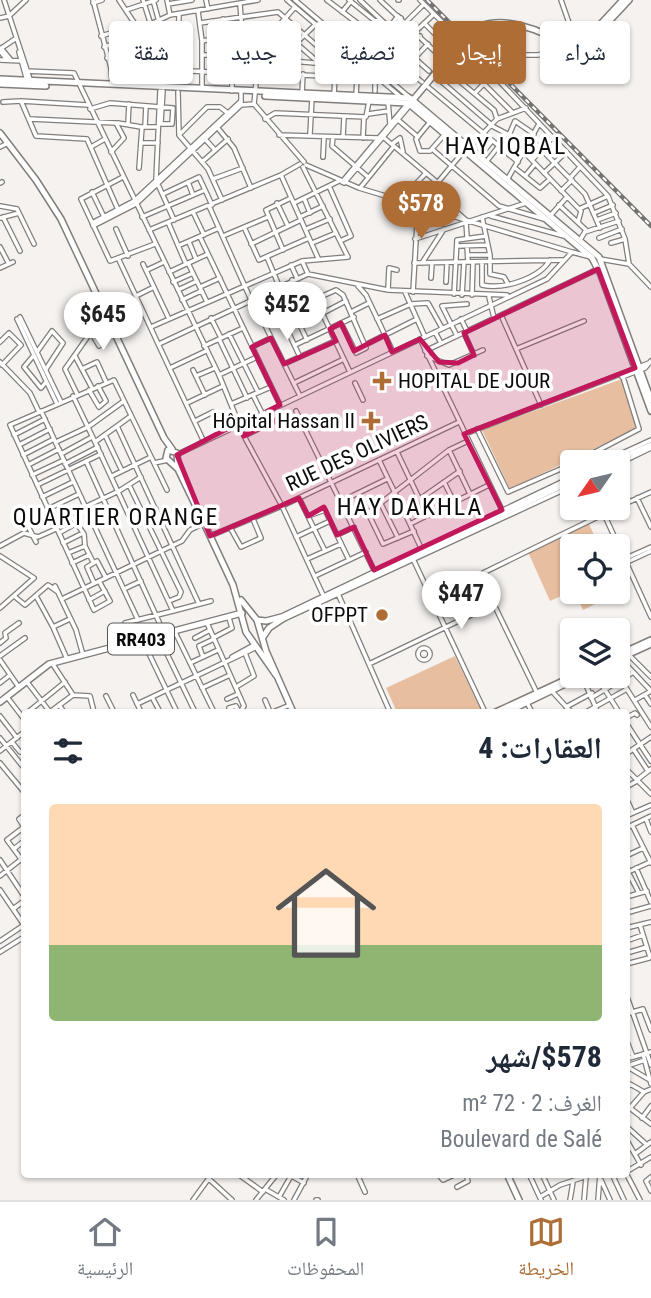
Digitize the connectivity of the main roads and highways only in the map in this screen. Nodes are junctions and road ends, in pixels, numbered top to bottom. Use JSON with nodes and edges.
{"nodes":[{"id":1,"x":624,"y":0,"type":"edge"},
{"id":2,"x":629,"y":0,"type":"edge"},
{"id":3,"x":612,"y":16,"type":"junction"},
{"id":4,"x":0,"y":81,"type":"edge"},
{"id":5,"x":79,"y":86,"type":"junction"},
{"id":6,"x":158,"y":88,"type":"junction"},
{"id":7,"x":241,"y":98,"type":"junction"},
{"id":8,"x":254,"y":99,"type":"junction"},
{"id":9,"x":409,"y":101,"type":"junction"},
{"id":10,"x":0,"y":134,"type":"edge"},
{"id":11,"x":466,"y":150,"type":"junction"},
{"id":12,"x":518,"y":193,"type":"junction"},
{"id":13,"x":546,"y":218,"type":"junction"},
{"id":14,"x":577,"y":243,"type":"junction"},
{"id":15,"x":572,"y":252,"type":"road end"},
{"id":16,"x":638,"y":369,"type":"junction"},
{"id":17,"x":651,"y":400,"type":"edge"},
{"id":18,"x":651,"y":411,"type":"edge"},
{"id":19,"x":650,"y":444,"type":"edge"},
{"id":20,"x":630,"y":453,"type":"edge"},
{"id":21,"x":560,"y":487,"type":"edge"},
{"id":22,"x":244,"y":614,"type":"junction"},
{"id":23,"x":281,"y":619,"type":"junction"},
{"id":24,"x":257,"y":620,"type":"junction"},
{"id":25,"x":264,"y":640,"type":"junction"},
{"id":26,"x":651,"y":642,"type":"edge"},
{"id":27,"x":256,"y":646,"type":"junction"},
{"id":28,"x":630,"y":651,"type":"edge"},
{"id":29,"x":51,"y":664,"type":"junction"},
{"id":30,"x":276,"y":675,"type":"junction"},
{"id":31,"x":560,"y":684,"type":"edge"},
{"id":32,"x":560,"y":685,"type":"edge"},
{"id":33,"x":550,"y":689,"type":"junction"},
{"id":34,"x":538,"y":695,"type":"junction"},
{"id":35,"x":7,"y":697,"type":"junction"},
{"id":36,"x":0,"y":703,"type":"edge"},
{"id":37,"x":292,"y":709,"type":"edge"},
{"id":38,"x":503,"y":709,"type":"edge"},
{"id":39,"x":513,"y":709,"type":"edge"},
{"id":40,"x":509,"y":1178,"type":"edge"},
{"id":41,"x":519,"y":1200,"type":"edge"}],
"edges":[{"from":1,"to":3,"type":"main road"},
{"from":2,"to":3,"type":"main road"},
{"from":3,"to":9,"type":"main road"},
{"from":4,"to":5,"type":"main road"},
{"from":4,"to":5,"type":"main road"},
{"from":5,"to":6,"type":"main road"},
{"from":5,"to":6,"type":"main road"},
{"from":6,"to":7,"type":"main road"},
{"from":6,"to":7,"type":"main road"},
{"from":7,"to":8,"type":"main road"},
{"from":8,"to":9,"type":"main road"},
{"from":8,"to":9,"type":"main road"},
{"from":9,"to":11,"type":"main road"},
{"from":9,"to":11,"type":"main road"},
{"from":10,"to":22,"type":"main road"},
{"from":11,"to":12,"type":"main road"},
{"from":11,"to":12,"type":"main road"},
{"from":12,"to":13,"type":"main road"},
{"from":13,"to":14,"type":"main road"},
{"from":13,"to":14,"type":"main road"},
{"from":14,"to":15,"type":"main road"},
{"from":14,"to":16,"type":"main road"},
{"from":16,"to":17,"type":"main road"},
{"from":16,"to":18,"type":"main road"},
{"from":19,"to":20,"type":"main road"},
{"from":21,"to":23,"type":"main road"},
{"from":22,"to":24,"type":"main road"},
{"from":22,"to":27,"type":"main road"},
{"from":22,"to":29,"type":"main road","number":"RR403"},
{"from":23,"to":24,"type":"main road"},
{"from":23,"to":25,"type":"main road"},
{"from":24,"to":25,"type":"main road"},
{"from":25,"to":27,"type":"main road"},
{"from":25,"to":30,"type":"main road"},
{"from":26,"to":28,"type":"main road"},
{"from":27,"to":30,"type":"main road"},
{"from":29,"to":35,"type":"main road","number":"RR403"},
{"from":29,"to":35,"type":"main road","number":"RR403"},
{"from":30,"to":37,"type":"main road"},
{"from":31,"to":33,"type":"main road"},
{"from":32,"to":33,"type":"main road"},
{"from":33,"to":34,"type":"main road"},
{"from":34,"to":38,"type":"main road"},
{"from":34,"to":39,"type":"main road"},
{"from":35,"to":36,"type":"main road","number":"RR403"},
{"from":40,"to":41,"type":"main road"}]}
